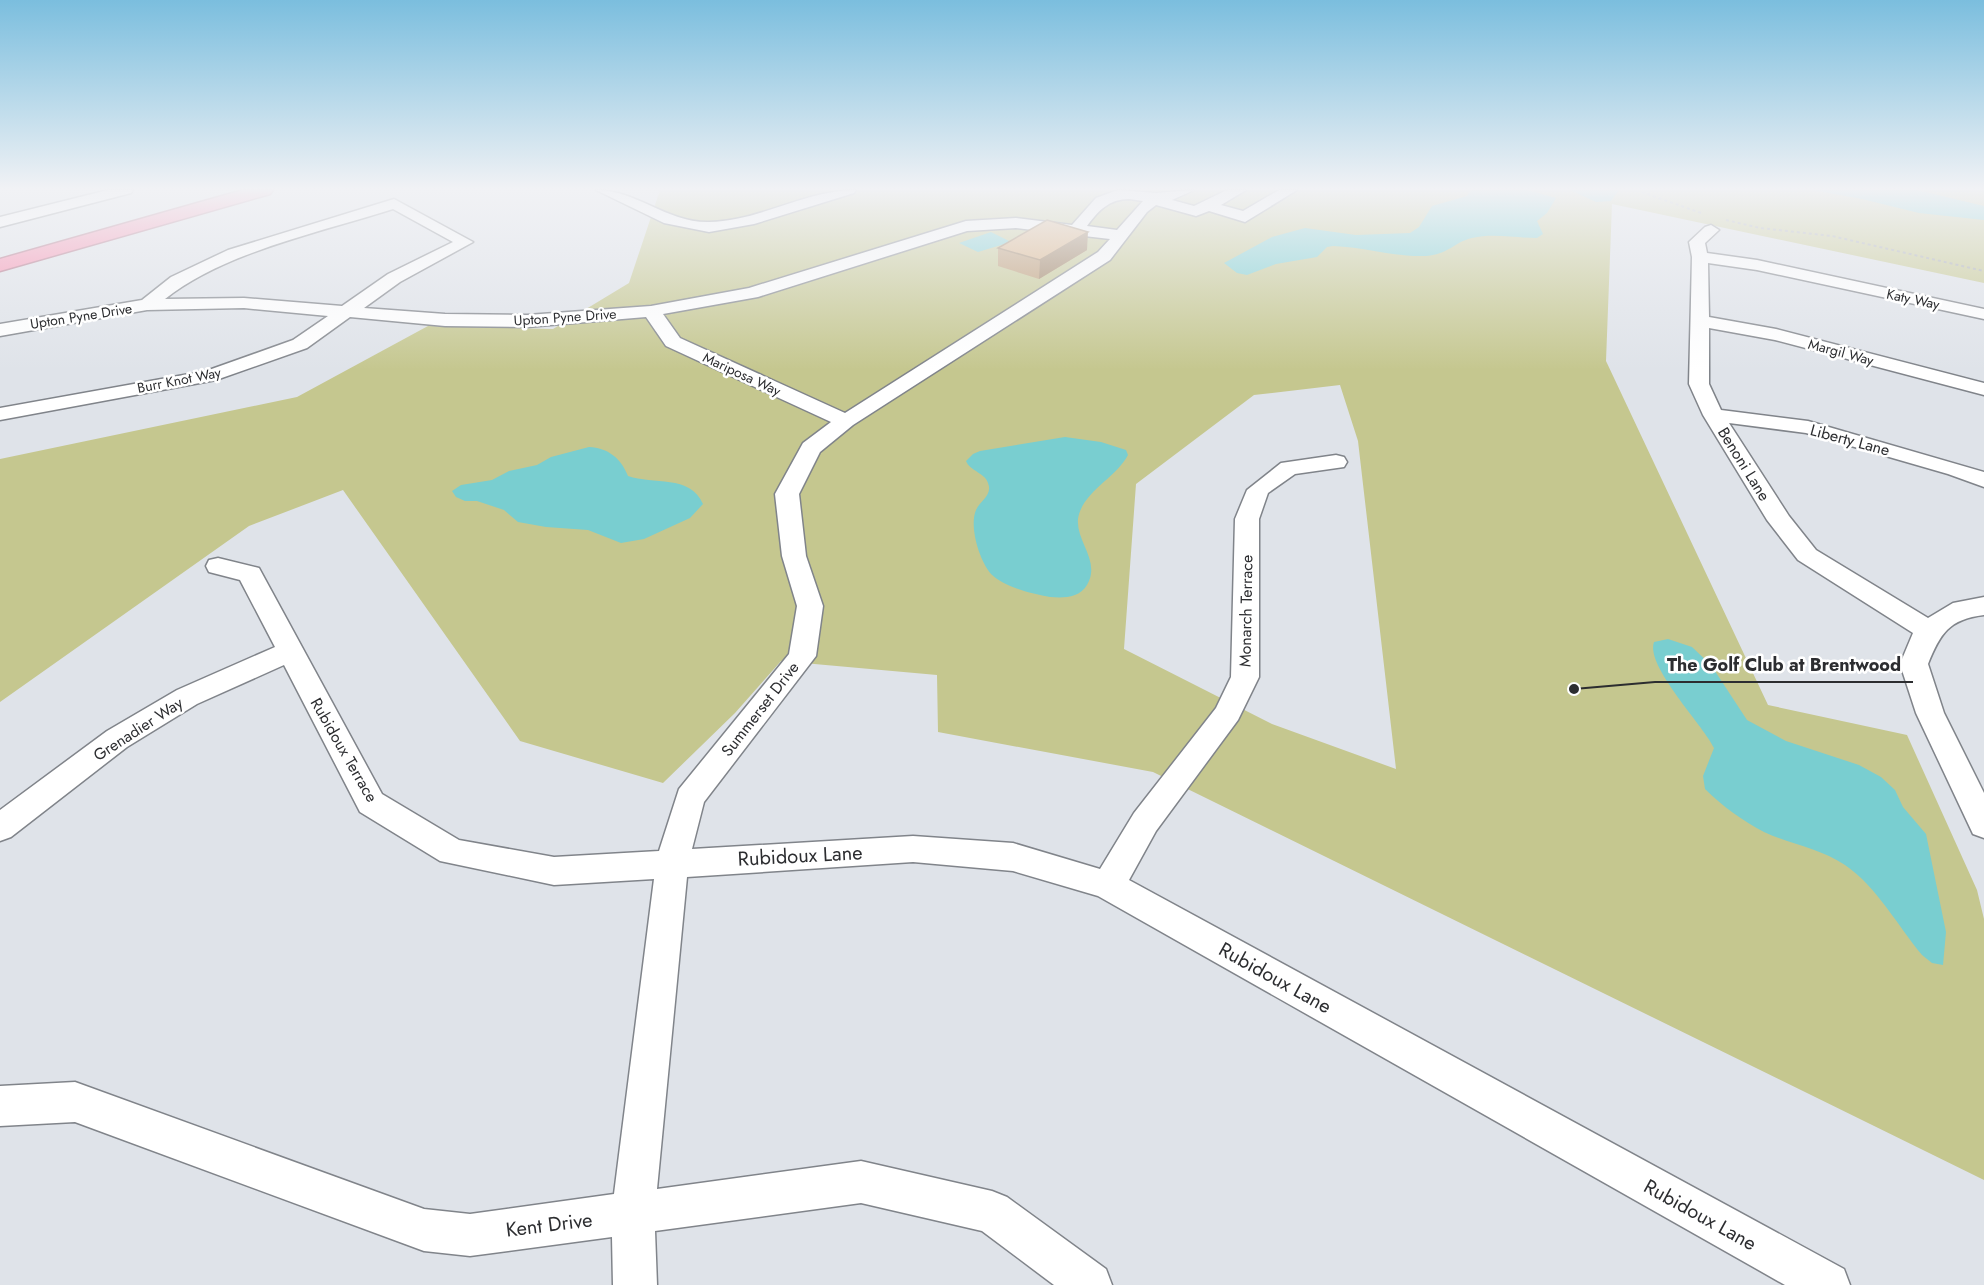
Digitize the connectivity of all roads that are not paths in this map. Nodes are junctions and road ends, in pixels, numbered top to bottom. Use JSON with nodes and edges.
{"nodes":[{"id":1,"x":32,"y":250,"type":"edge"},
{"id":2,"x":53,"y":250,"type":"edge"},
{"id":3,"x":247,"y":250,"type":"edge"},
{"id":4,"x":449,"y":250,"type":"edge"},
{"id":5,"x":889,"y":250,"type":"edge"},
{"id":6,"x":1109,"y":250,"type":"edge"},
{"id":7,"x":1699,"y":250,"type":"edge"},
{"id":8,"x":1700,"y":257,"type":"junction"},
{"id":9,"x":0,"y":259,"type":"edge"},
{"id":10,"x":0,"y":265,"type":"edge"},
{"id":11,"x":147,"y":305,"type":"junction"},
{"id":12,"x":651,"y":311,"type":"junction"},
{"id":13,"x":345,"y":313,"type":"junction"},
{"id":14,"x":1984,"y":314,"type":"edge"},
{"id":15,"x":1698,"y":320,"type":"junction"},
{"id":16,"x":0,"y":330,"type":"edge"},
{"id":17,"x":1984,"y":389,"type":"edge"},
{"id":18,"x":0,"y":414,"type":"edge"},
{"id":19,"x":1713,"y":416,"type":"junction"},
{"id":20,"x":846,"y":421,"type":"junction"},
{"id":21,"x":1336,"y":462,"type":"dead end"},
{"id":22,"x":1984,"y":480,"type":"edge"},
{"id":23,"x":218,"y":566,"type":"dead end"},
{"id":24,"x":1984,"y":606,"type":"edge"},
{"id":25,"x":1928,"y":630,"type":"junction"},
{"id":26,"x":289,"y":652,"type":"junction"},
{"id":27,"x":1984,"y":825,"type":"edge"},
{"id":28,"x":0,"y":828,"type":"edge"},
{"id":29,"x":672,"y":863,"type":"junction"},
{"id":30,"x":1108,"y":885,"type":"junction"},
{"id":31,"x":0,"y":1106,"type":"edge"},
{"id":32,"x":633,"y":1215,"type":"junction"},
{"id":33,"x":635,"y":1285,"type":"edge"},
{"id":34,"x":1090,"y":1285,"type":"edge"},
{"id":35,"x":1828,"y":1285,"type":"edge"}],
"edges":[{"from":1,"to":9,"type":"highway"},
{"from":2,"to":10,"type":"highway"},
{"from":3,"to":11,"type":"street","name":"Burr Knot Way"},
{"from":4,"to":13,"type":"street","name":"Burr Knot Way"},
{"from":5,"to":12,"type":"street","name":"Upton Pyne Drive"},
{"from":6,"to":20,"type":"street","name":"Summerset Drive"},
{"from":7,"to":8,"type":"street","name":"Benoni Lane"},
{"from":8,"to":14,"type":"street","name":"Katy Way"},
{"from":8,"to":15,"type":"street","name":"Benoni Lane"},
{"from":11,"to":13,"type":"street","name":"Upton Pyne Drive"},
{"from":11,"to":16,"type":"street","name":"Upton Pyne Drive"},
{"from":12,"to":13,"type":"street","name":"Upton Pyne Drive"},
{"from":12,"to":20,"type":"street","name":"Mariposa Way"},
{"from":13,"to":18,"type":"street","name":"Burr Knot Way"},
{"from":15,"to":17,"type":"street","name":"Margil Way"},
{"from":15,"to":19,"type":"street","name":"Benoni Lane"},
{"from":19,"to":22,"type":"street","name":"Liberty Lane"},
{"from":19,"to":25,"type":"street","name":"Benoni Lane"},
{"from":20,"to":29,"type":"street","name":"Summerset Drive"},
{"from":21,"to":30,"type":"street","name":"Monarch Terrace"},
{"from":23,"to":26,"type":"street","name":"Rubidoux Terrace"},
{"from":24,"to":25,"type":"street"},
{"from":25,"to":27,"type":"street"},
{"from":26,"to":28,"type":"street","name":"Grenadier Way"},
{"from":26,"to":29,"type":"street","name":"Rubidoux Terrace"},
{"from":29,"to":30,"type":"street","name":"Rubidoux Lane"},
{"from":29,"to":32,"type":"street","name":"Summerset Drive"},
{"from":30,"to":35,"type":"street","name":"Rubidoux Lane"},
{"from":31,"to":32,"type":"street","name":"Kent Drive"},
{"from":32,"to":33,"type":"street","name":"Summerset Drive"},
{"from":32,"to":34,"type":"street","name":"Kent Drive"}]}
